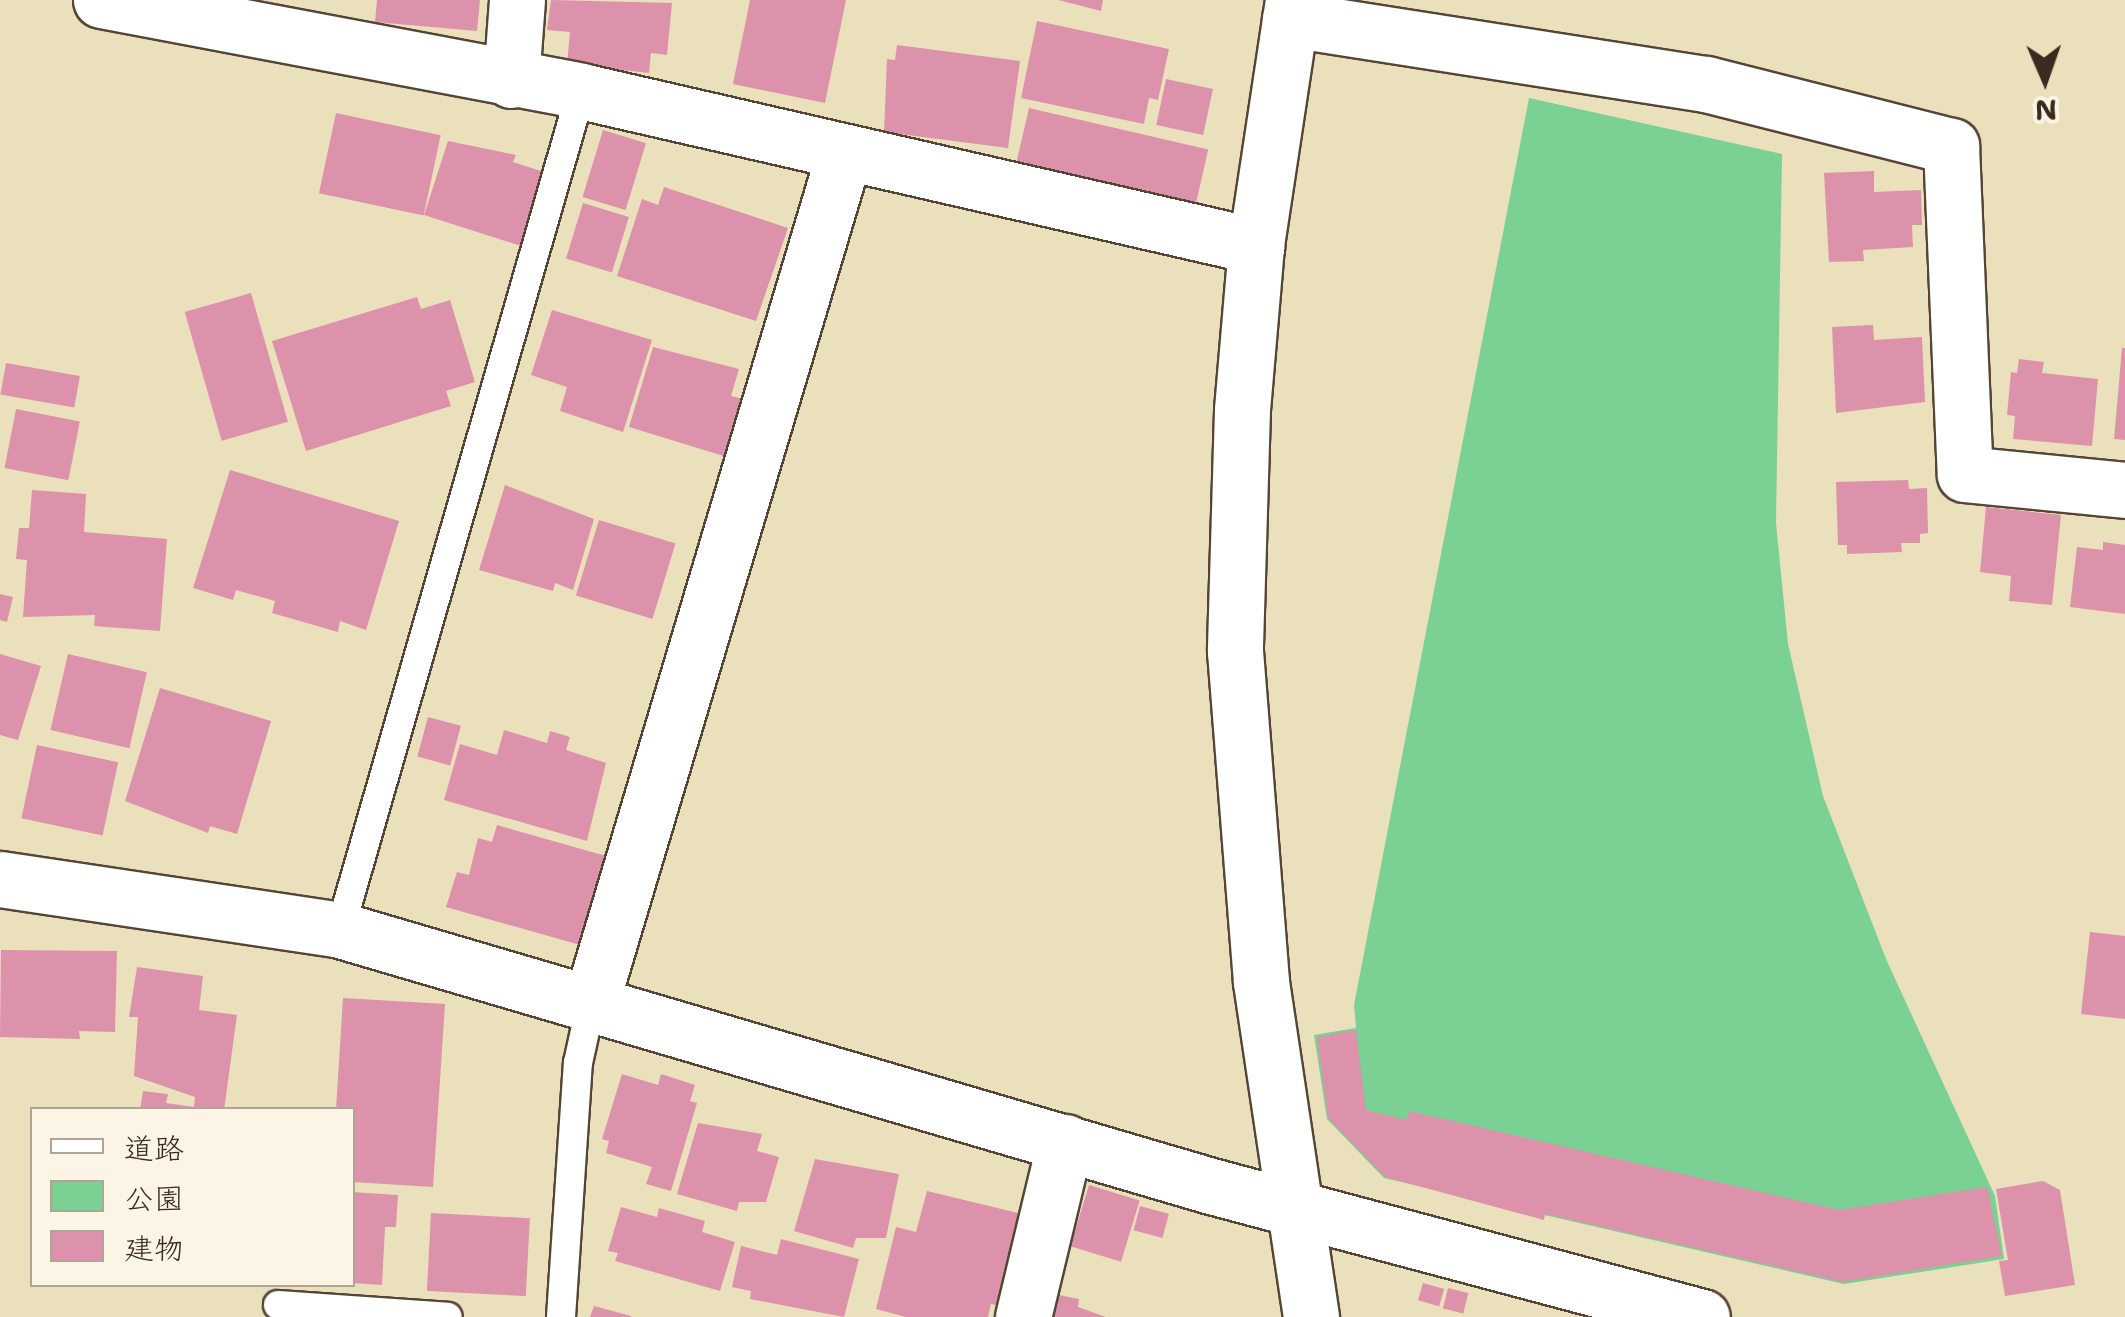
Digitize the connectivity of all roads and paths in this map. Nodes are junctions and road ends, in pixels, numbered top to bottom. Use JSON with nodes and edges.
{"nodes":[{"id":1,"x":101,"y":0,"type":"edge"},
{"id":2,"x":518,"y":0,"type":"edge"},
{"id":3,"x":1291,"y":9,"type":"edge"},
{"id":4,"x":510,"y":80,"type":"junction"},
{"id":5,"x":581,"y":91,"type":"junction"},
{"id":6,"x":844,"y":154,"type":"junction"},
{"id":7,"x":1256,"y":246,"type":"junction"},
{"id":8,"x":2125,"y":490,"type":"edge"},
{"id":9,"x":0,"y":879,"type":"edge"},
{"id":10,"x":340,"y":930,"type":"junction"},
{"id":11,"x":592,"y":999,"type":"junction"},
{"id":12,"x":1064,"y":1142,"type":"junction"},
{"id":13,"x":1294,"y":1206,"type":"junction"},
{"id":14,"x":278,"y":1305,"type":"dead end"},
{"id":15,"x":448,"y":1317,"type":"edge"},
{"id":16,"x":561,"y":1317,"type":"edge"},
{"id":17,"x":1023,"y":1317,"type":"edge"},
{"id":18,"x":1311,"y":1317,"type":"edge"},
{"id":19,"x":1702,"y":1317,"type":"edge"}],
"edges":[{"from":1,"to":4,"type":"street"},
{"from":2,"to":4,"type":"street"},
{"from":3,"to":7,"type":"street"},
{"from":3,"to":8,"type":"street"},
{"from":4,"to":5,"type":"street"},
{"from":5,"to":6,"type":"street"},
{"from":5,"to":10,"type":"lane"},
{"from":6,"to":7,"type":"street"},
{"from":6,"to":11,"type":"street"},
{"from":7,"to":13,"type":"street"},
{"from":9,"to":10,"type":"street"},
{"from":10,"to":11,"type":"street"},
{"from":11,"to":12,"type":"street"},
{"from":11,"to":16,"type":"lane"},
{"from":12,"to":13,"type":"street"},
{"from":12,"to":17,"type":"street"},
{"from":13,"to":18,"type":"street"},
{"from":13,"to":19,"type":"street"},
{"from":14,"to":15,"type":"lane"}]}
